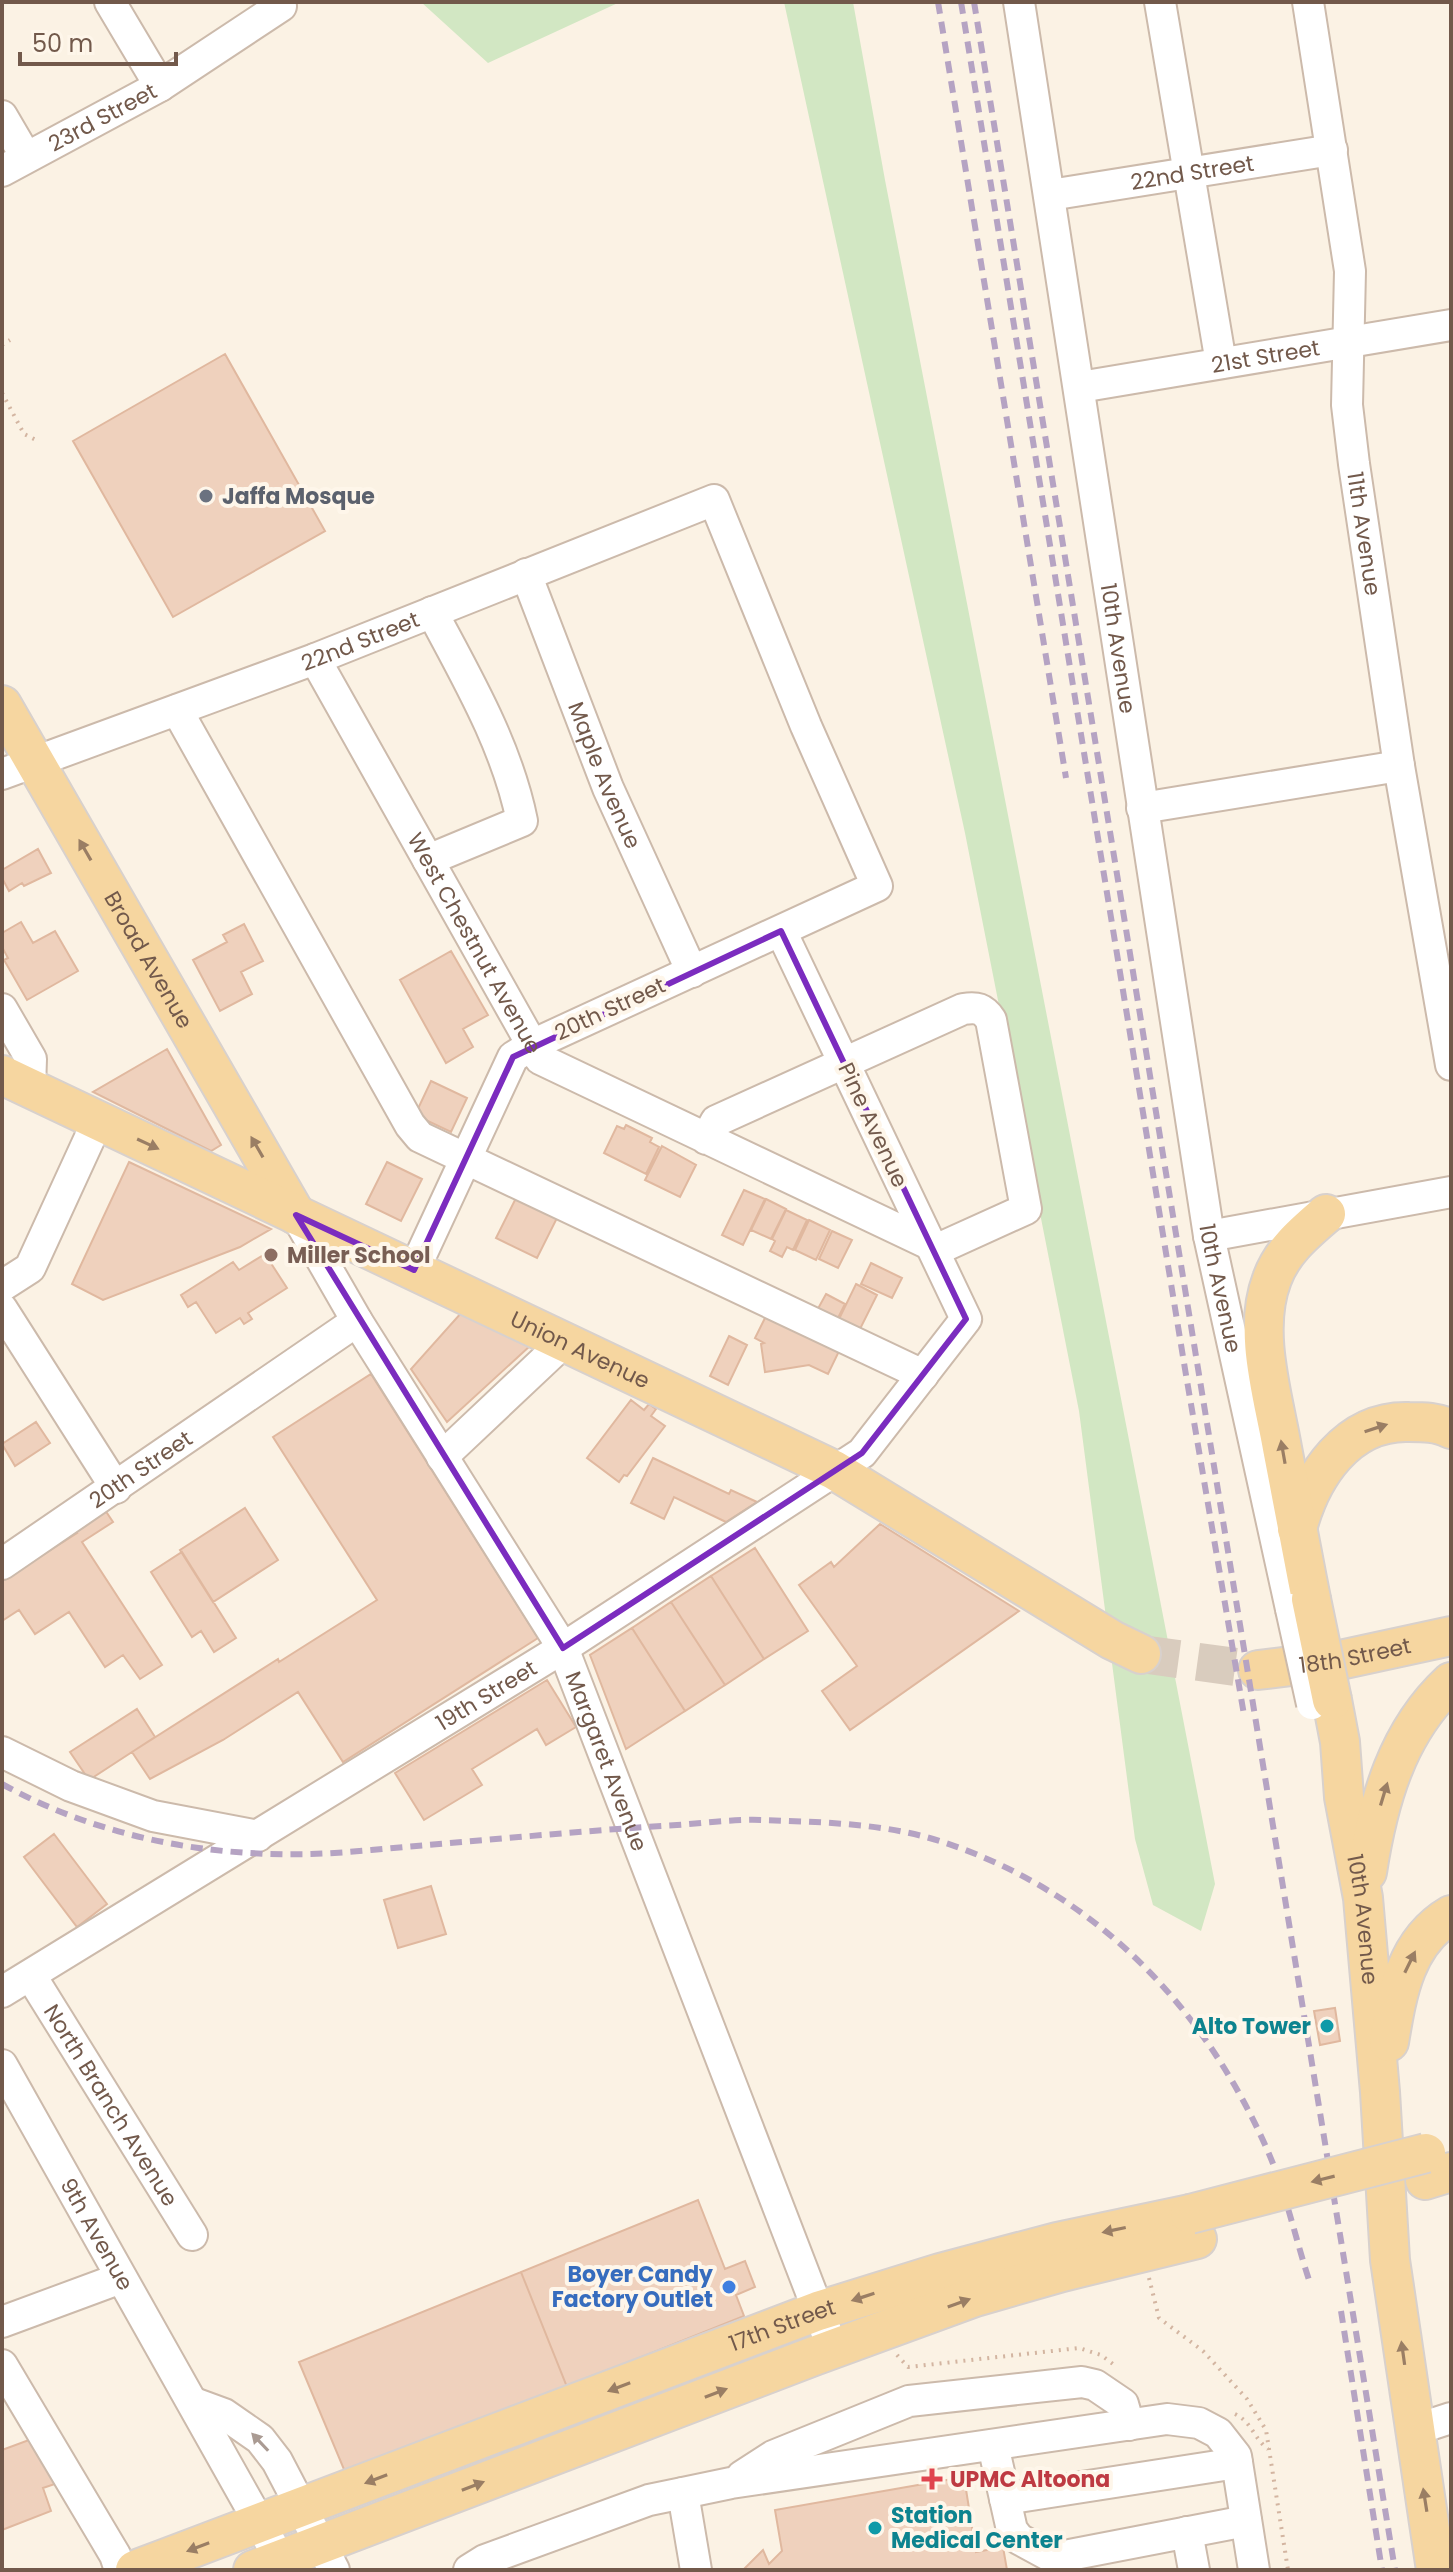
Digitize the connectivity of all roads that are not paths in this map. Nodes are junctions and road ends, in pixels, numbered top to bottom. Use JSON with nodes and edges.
{"nodes":[{"id":1,"x":110,"y":2,"type":"edge"},
{"id":2,"x":1019,"y":2,"type":"edge"},
{"id":3,"x":1160,"y":2,"type":"edge"},
{"id":4,"x":1308,"y":2,"type":"edge"},
{"id":5,"x":280,"y":4,"type":"edge"},
{"id":6,"x":160,"y":86,"type":"junction"},
{"id":7,"x":2,"y":116,"type":"edge"},
{"id":8,"x":1332,"y":150,"type":"junction"},
{"id":9,"x":14,"y":164,"type":"edge"},
{"id":10,"x":1187,"y":173,"type":"junction"},
{"id":11,"x":1050,"y":195,"type":"junction"},
{"id":12,"x":1451,"y":325,"type":"edge"},
{"id":13,"x":1347,"y":342,"type":"junction"},
{"id":14,"x":1221,"y":363,"type":"junction"},
{"id":15,"x":1080,"y":387,"type":"junction"},
{"id":16,"x":526,"y":574,"type":"junction"},
{"id":17,"x":432,"y":612,"type":"junction"},
{"id":18,"x":315,"y":659,"type":"junction"},
{"id":19,"x":2,"y":705,"type":"edge"},
{"id":20,"x":177,"y":710,"type":"junction"},
{"id":21,"x":1399,"y":766,"type":"junction"},
{"id":22,"x":18,"y":768,"type":"edge"},
{"id":23,"x":1142,"y":808,"type":"junction"},
{"id":24,"x":428,"y":860,"type":"junction"},
{"id":25,"x":877,"y":886,"type":"joint"},
{"id":26,"x":781,"y":931,"type":"junction"},
{"id":27,"x":692,"y":972,"type":"junction"},
{"id":28,"x":2,"y":1009,"type":"edge"},
{"id":29,"x":532,"y":1045,"type":"junction"},
{"id":30,"x":843,"y":1063,"type":"junction"},
{"id":31,"x":1451,"y":1065,"type":"edge"},
{"id":32,"x":16,"y":1082,"type":"edge"},
{"id":33,"x":98,"y":1120,"type":"junction"},
{"id":34,"x":706,"y":1139,"type":"junction"},
{"id":35,"x":466,"y":1159,"type":"junction"},
{"id":36,"x":1451,"y":1192,"type":"edge"},
{"id":37,"x":1326,"y":1214,"type":"junction"},
{"id":38,"x":296,"y":1215,"type":"junction"},
{"id":39,"x":1209,"y":1236,"type":"junction"},
{"id":40,"x":929,"y":1244,"type":"junction"},
{"id":41,"x":414,"y":1270,"type":"junction"},
{"id":42,"x":2,"y":1286,"type":"edge"},
{"id":43,"x":2,"y":1309,"type":"edge"},
{"id":44,"x":966,"y":1319,"type":"joint"},
{"id":45,"x":357,"y":1321,"type":"junction"},
{"id":46,"x":565,"y":1341,"type":"junction"},
{"id":47,"x":923,"y":1375,"type":"junction"},
{"id":48,"x":1451,"y":1429,"type":"edge"},
{"id":49,"x":442,"y":1457,"type":"junction"},
{"id":50,"x":834,"y":1470,"type":"junction"},
{"id":51,"x":116,"y":1488,"type":"junction"},
{"id":52,"x":1297,"y":1529,"type":"junction"},
{"id":53,"x":2,"y":1564,"type":"edge"},
{"id":54,"x":1301,"y":1604,"type":"junction"},
{"id":55,"x":1442,"y":1634,"type":"edge"},
{"id":56,"x":563,"y":1648,"type":"junction"},
{"id":57,"x":1141,"y":1654,"type":"tunnel mouth"},
{"id":58,"x":1258,"y":1670,"type":"tunnel mouth"},
{"id":59,"x":1451,"y":1682,"type":"edge"},
{"id":60,"x":2,"y":1752,"type":"edge"},
{"id":61,"x":258,"y":1836,"type":"junction"},
{"id":62,"x":1363,"y":1898,"type":"junction"},
{"id":63,"x":1451,"y":1915,"type":"edge"},
{"id":64,"x":31,"y":1976,"type":"junction"},
{"id":65,"x":2,"y":1992,"type":"edge"},
{"id":66,"x":2,"y":2065,"type":"edge"},
{"id":67,"x":1380,"y":2092,"type":"junction"},
{"id":68,"x":1438,"y":2162,"type":"edge"},
{"id":69,"x":1194,"y":2226,"type":"junction"},
{"id":70,"x":192,"y":2235,"type":"dead end"},
{"id":71,"x":121,"y":2278,"type":"junction"},
{"id":72,"x":818,"y":2311,"type":"junction"},
{"id":73,"x":2,"y":2322,"type":"edge"},
{"id":74,"x":833,"y":2349,"type":"junction"},
{"id":75,"x":2,"y":2365,"type":"edge"},
{"id":76,"x":194,"y":2403,"type":"junction"},
{"id":77,"x":1451,"y":2418,"type":"edge"},
{"id":78,"x":1129,"y":2425,"type":"junction"},
{"id":79,"x":1414,"y":2430,"type":"junction"},
{"id":80,"x":993,"y":2445,"type":"junction"},
{"id":81,"x":1237,"y":2463,"type":"junction"},
{"id":82,"x":731,"y":2483,"type":"junction"},
{"id":83,"x":683,"y":2493,"type":"junction"},
{"id":84,"x":1005,"y":2499,"type":"junction"},
{"id":85,"x":301,"y":2508,"type":"junction"},
{"id":86,"x":1246,"y":2521,"type":"junction"},
{"id":87,"x":260,"y":2523,"type":"junction"},
{"id":88,"x":1187,"y":2532,"type":"junction"},
{"id":89,"x":328,"y":2557,"type":"edge"},
{"id":90,"x":273,"y":2567,"type":"edge"},
{"id":91,"x":120,"y":2570,"type":"edge"},
{"id":92,"x":135,"y":2570,"type":"edge"},
{"id":93,"x":469,"y":2570,"type":"edge"},
{"id":94,"x":696,"y":2570,"type":"edge"},
{"id":95,"x":1194,"y":2570,"type":"edge"},
{"id":96,"x":1254,"y":2570,"type":"edge"},
{"id":97,"x":1436,"y":2570,"type":"edge"}],
"edges":[{"from":1,"to":6,"type":"street"},
{"from":2,"to":11,"type":"street","name":"10th Avenue"},
{"from":3,"to":10,"type":"street"},
{"from":4,"to":8,"type":"street","name":"11th Avenue"},
{"from":5,"to":6,"type":"street","name":"23rd Street"},
{"from":6,"to":9,"type":"street","name":"23rd Street"},
{"from":7,"to":9,"type":"street"},
{"from":8,"to":10,"type":"street","name":"22nd Street"},
{"from":8,"to":13,"type":"street","name":"11th Avenue"},
{"from":10,"to":11,"type":"street","name":"22nd Street"},
{"from":10,"to":14,"type":"street"},
{"from":11,"to":15,"type":"street","name":"10th Avenue"},
{"from":12,"to":13,"type":"street","name":"21st Street"},
{"from":13,"to":14,"type":"street","name":"21st Street"},
{"from":13,"to":21,"type":"street","name":"11th Avenue"},
{"from":14,"to":15,"type":"street","name":"21st Street"},
{"from":15,"to":23,"type":"street","name":"10th Avenue"},
{"from":16,"to":17,"type":"street","name":"22nd Street"},
{"from":16,"to":25,"type":"street","name":"22nd Street"},
{"from":16,"to":27,"type":"street","name":"Maple Avenue"},
{"from":17,"to":18,"type":"street","name":"22nd Street"},
{"from":17,"to":24,"type":"street"},
{"from":18,"to":20,"type":"street","name":"22nd Street"},
{"from":18,"to":24,"type":"street","name":"West Chestnut Avenue"},
{"from":19,"to":22,"type":"main road","name":"Broad Avenue"},
{"from":20,"to":22,"type":"street","name":"22nd Street"},
{"from":20,"to":35,"type":"street"},
{"from":21,"to":23,"type":"street"},
{"from":21,"to":31,"type":"street","name":"11th Avenue"},
{"from":38,"to":22,"type":"main road","name":"Broad Avenue","one_way":true},
{"from":23,"to":39,"type":"street","name":"10th Avenue"},
{"from":24,"to":29,"type":"street","name":"West Chestnut Avenue"},
{"from":25,"to":26,"type":"street","name":"20th Street"},
{"from":26,"to":27,"type":"street","name":"20th Street"},
{"from":26,"to":30,"type":"street","name":"Pine Avenue"},
{"from":27,"to":29,"type":"street","name":"20th Street"},
{"from":28,"to":32,"type":"street"},
{"from":29,"to":34,"type":"street","name":"West Chestnut Avenue"},
{"from":29,"to":35,"type":"street","name":"20th Street"},
{"from":30,"to":34,"type":"street"},
{"from":30,"to":40,"type":"street","name":"Pine Avenue"},
{"from":30,"to":40,"type":"street"},
{"from":32,"to":33,"type":"main road","name":"Union Avenue"},
{"from":33,"to":38,"type":"main road","name":"Union Avenue","one_way":true},
{"from":33,"to":42,"type":"street"},
{"from":34,"to":40,"type":"street","name":"West Chestnut Avenue"},
{"from":35,"to":41,"type":"street","name":"20th Street"},
{"from":35,"to":47,"type":"street"},
{"from":36,"to":37,"type":"street"},
{"from":37,"to":39,"type":"street"},
{"from":52,"to":37,"type":"main road","name":"10th Avenue","one_way":true},
{"from":38,"to":41,"type":"main road","name":"Union Avenue"},
{"from":38,"to":45,"type":"street","name":"Margaret Avenue"},
{"from":39,"to":54,"type":"street","name":"10th Avenue"},
{"from":40,"to":44,"type":"street","name":"Pine Avenue"},
{"from":41,"to":46,"type":"main road","name":"Union Avenue"},
{"from":43,"to":51,"type":"street"},
{"from":44,"to":47,"type":"street","name":"19th Street"},
{"from":45,"to":49,"type":"street","name":"Margaret Avenue"},
{"from":45,"to":51,"type":"street","name":"20th Street"},
{"from":46,"to":49,"type":"street"},
{"from":46,"to":50,"type":"main road","name":"Union Avenue"},
{"from":47,"to":50,"type":"street","name":"19th Street"},
{"from":52,"to":48,"type":"main road","one_way":true},
{"from":49,"to":56,"type":"street","name":"Margaret Avenue"},
{"from":50,"to":56,"type":"street","name":"19th Street"},
{"from":50,"to":57,"type":"main road","name":"Union Avenue"},
{"from":51,"to":53,"type":"street","name":"20th Street"},
{"from":52,"to":54,"type":"main road","name":"10th Avenue"},
{"from":54,"to":62,"type":"main road","name":"10th Avenue","bridge":true},
{"from":55,"to":58,"type":"main road","name":"18th Street"},
{"from":56,"to":61,"type":"street","name":"19th Street"},
{"from":56,"to":72,"type":"street","name":"Margaret Avenue"},
{"from":62,"to":59,"type":"main road","one_way":true},
{"from":60,"to":61,"type":"street"},
{"from":61,"to":64,"type":"street","name":"19th Street"},
{"from":62,"to":67,"type":"main road","name":"10th Avenue"},
{"from":67,"to":63,"type":"main road","one_way":true},
{"from":64,"to":65,"type":"street","name":"19th Street"},
{"from":64,"to":70,"type":"street","name":"North Branch Avenue"},
{"from":66,"to":71,"type":"street","name":"9th Avenue"},
{"from":79,"to":67,"type":"main road","name":"10th Avenue","one_way":true},
{"from":68,"to":69,"type":"main road","name":"17th Street","bridge":true},
{"from":69,"to":72,"type":"main road","name":"17th Street","one_way":true},
{"from":74,"to":69,"type":"main road","name":"17th Street","one_way":true},
{"from":71,"to":73,"type":"street"},
{"from":71,"to":76,"type":"street","name":"9th Avenue"},
{"from":72,"to":74,"type":"street","name":"Margaret Avenue"},
{"from":72,"to":85,"type":"main road","name":"17th Street","one_way":true},
{"from":89,"to":74,"type":"main road","name":"17th Street","one_way":true},
{"from":75,"to":91,"type":"street"},
{"from":85,"to":76,"type":"street","one_way":true},
{"from":76,"to":87,"type":"street","name":"9th Avenue"},
{"from":77,"to":79,"type":"street"},
{"from":78,"to":80,"type":"street"},
{"from":78,"to":81,"type":"street"},
{"from":78,"to":82,"type":"street"},
{"from":97,"to":79,"type":"main road","name":"10th Avenue","one_way":true},
{"from":80,"to":82,"type":"street"},
{"from":80,"to":84,"type":"street"},
{"from":81,"to":84,"type":"street"},
{"from":81,"to":86,"type":"street"},
{"from":82,"to":83,"type":"street"},
{"from":83,"to":93,"type":"street"},
{"from":83,"to":94,"type":"street"},
{"from":84,"to":88,"type":"street"},
{"from":85,"to":87,"type":"main road","name":"17th Street"},
{"from":85,"to":89,"type":"street"},
{"from":86,"to":88,"type":"street"},
{"from":86,"to":96,"type":"street"},
{"from":87,"to":90,"type":"street","name":"9th Avenue"},
{"from":87,"to":92,"type":"main road","name":"17th Street","one_way":true},
{"from":88,"to":95,"type":"street"},
{"from":89,"to":90,"type":"main road","name":"17th Street"}]}
